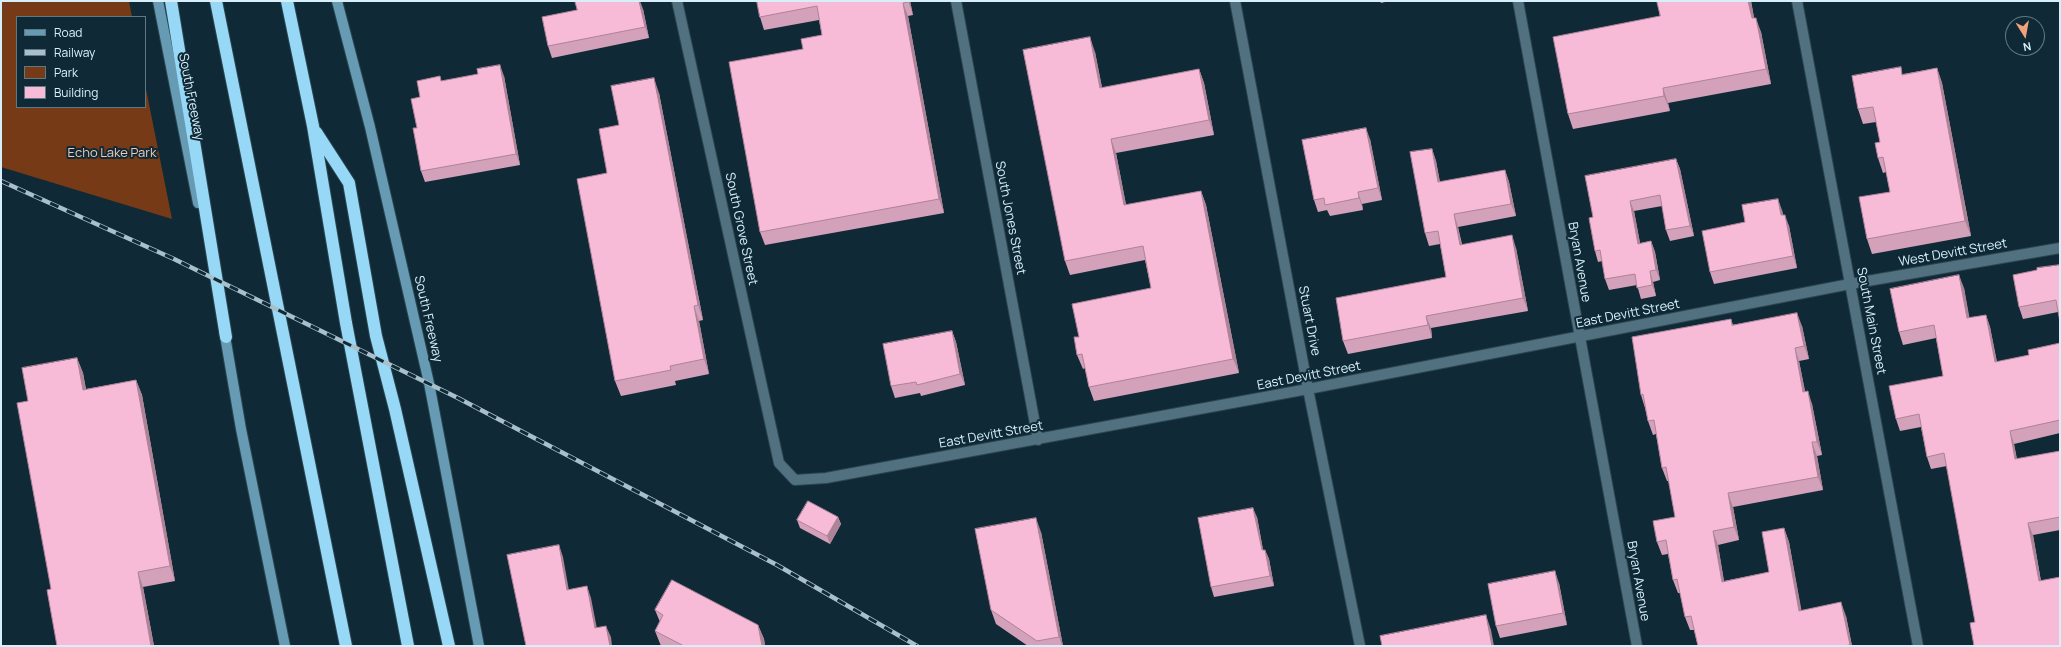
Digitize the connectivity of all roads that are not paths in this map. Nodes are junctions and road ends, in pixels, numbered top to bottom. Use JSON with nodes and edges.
{"nodes":[{"id":1,"x":158,"y":1,"type":"edge"},
{"id":2,"x":171,"y":1,"type":"edge"},
{"id":3,"x":216,"y":1,"type":"edge"},
{"id":4,"x":287,"y":1,"type":"edge"},
{"id":5,"x":338,"y":1,"type":"edge"},
{"id":6,"x":678,"y":1,"type":"edge"},
{"id":7,"x":956,"y":1,"type":"edge"},
{"id":8,"x":1235,"y":1,"type":"edge"},
{"id":9,"x":1518,"y":1,"type":"edge"},
{"id":10,"x":1797,"y":1,"type":"edge"},
{"id":11,"x":313,"y":126,"type":"junction"},
{"id":12,"x":2060,"y":248,"type":"edge"},
{"id":13,"x":1850,"y":284,"type":"junction"},
{"id":14,"x":1580,"y":336,"type":"junction"},
{"id":15,"x":226,"y":337,"type":"junction"},
{"id":16,"x":1308,"y":389,"type":"junction"},
{"id":17,"x":1038,"y":440,"type":"junction"},
{"id":18,"x":779,"y":463,"type":"joint"},
{"id":19,"x":285,"y":646,"type":"edge"},
{"id":20,"x":346,"y":646,"type":"edge"},
{"id":21,"x":408,"y":646,"type":"edge"},
{"id":22,"x":449,"y":646,"type":"edge"},
{"id":23,"x":479,"y":646,"type":"edge"},
{"id":24,"x":1360,"y":646,"type":"edge"},
{"id":25,"x":1637,"y":646,"type":"edge"},
{"id":26,"x":1918,"y":646,"type":"edge"}],
"edges":[{"from":1,"to":15,"type":"main road","name":"South Freeway"},
{"from":2,"to":15,"type":"highway"},
{"from":3,"to":20,"type":"highway"},
{"from":4,"to":11,"type":"highway"},
{"from":5,"to":23,"type":"main road","name":"South Freeway"},
{"from":6,"to":18,"type":"street","name":"South Grove Street"},
{"from":7,"to":17,"type":"street","name":"South Jones Street"},
{"from":8,"to":16,"type":"street","name":"Stuart Drive"},
{"from":9,"to":14,"type":"street","name":"Bryan Avenue"},
{"from":10,"to":13,"type":"street","name":"South Main Street"},
{"from":11,"to":21,"type":"highway"},
{"from":11,"to":22,"type":"highway"},
{"from":12,"to":13,"type":"street","name":"West Devitt Street"},
{"from":13,"to":14,"type":"street","name":"East Devitt Street"},
{"from":13,"to":26,"type":"street","name":"South Main Street"},
{"from":14,"to":16,"type":"street","name":"East Devitt Street"},
{"from":14,"to":25,"type":"street","name":"Bryan Avenue"},
{"from":15,"to":19,"type":"main road","name":"South Freeway"},
{"from":16,"to":17,"type":"street","name":"East Devitt Street"},
{"from":16,"to":24,"type":"street","name":"Stuart Drive"},
{"from":17,"to":18,"type":"street","name":"East Devitt Street"}]}
